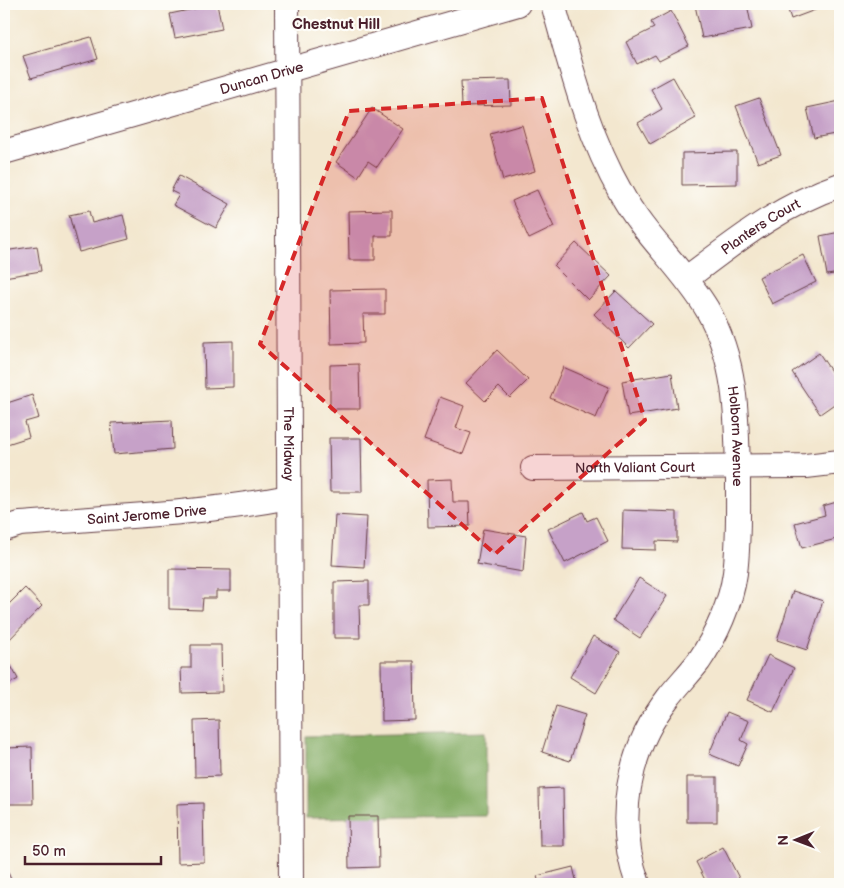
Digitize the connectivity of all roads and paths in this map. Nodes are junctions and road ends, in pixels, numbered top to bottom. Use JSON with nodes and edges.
{"nodes":[{"id":1,"x":287,"y":4,"type":"edge"},
{"id":2,"x":518,"y":4,"type":"edge"},
{"id":3,"x":552,"y":4,"type":"edge"},
{"id":4,"x":287,"y":71,"type":"junction"},
{"id":5,"x":4,"y":152,"type":"edge"},
{"id":6,"x":840,"y":185,"type":"edge"},
{"id":7,"x":687,"y":278,"type":"junction"},
{"id":8,"x":840,"y":462,"type":"edge"},
{"id":9,"x":738,"y":467,"type":"junction"},
{"id":10,"x":533,"y":468,"type":"dead end"},
{"id":11,"x":289,"y":497,"type":"junction"},
{"id":12,"x":4,"y":530,"type":"edge"},
{"id":13,"x":291,"y":884,"type":"edge"},
{"id":14,"x":638,"y":884,"type":"edge"}],
"edges":[{"from":1,"to":4,"type":"street","name":"The Midway"},
{"from":2,"to":4,"type":"street","name":"Duncan Drive"},
{"from":3,"to":7,"type":"street","name":"Holborn Avenue"},
{"from":4,"to":5,"type":"street","name":"Duncan Drive"},
{"from":4,"to":11,"type":"street","name":"The Midway"},
{"from":6,"to":7,"type":"street","name":"Planters Court"},
{"from":7,"to":9,"type":"street","name":"Holborn Avenue"},
{"from":8,"to":9,"type":"street","name":"North Valiant Court"},
{"from":9,"to":10,"type":"street","name":"North Valiant Court"},
{"from":9,"to":14,"type":"street","name":"Holborn Avenue"},
{"from":11,"to":12,"type":"street","name":"Saint Jerome Drive"},
{"from":11,"to":13,"type":"street","name":"The Midway"}]}
